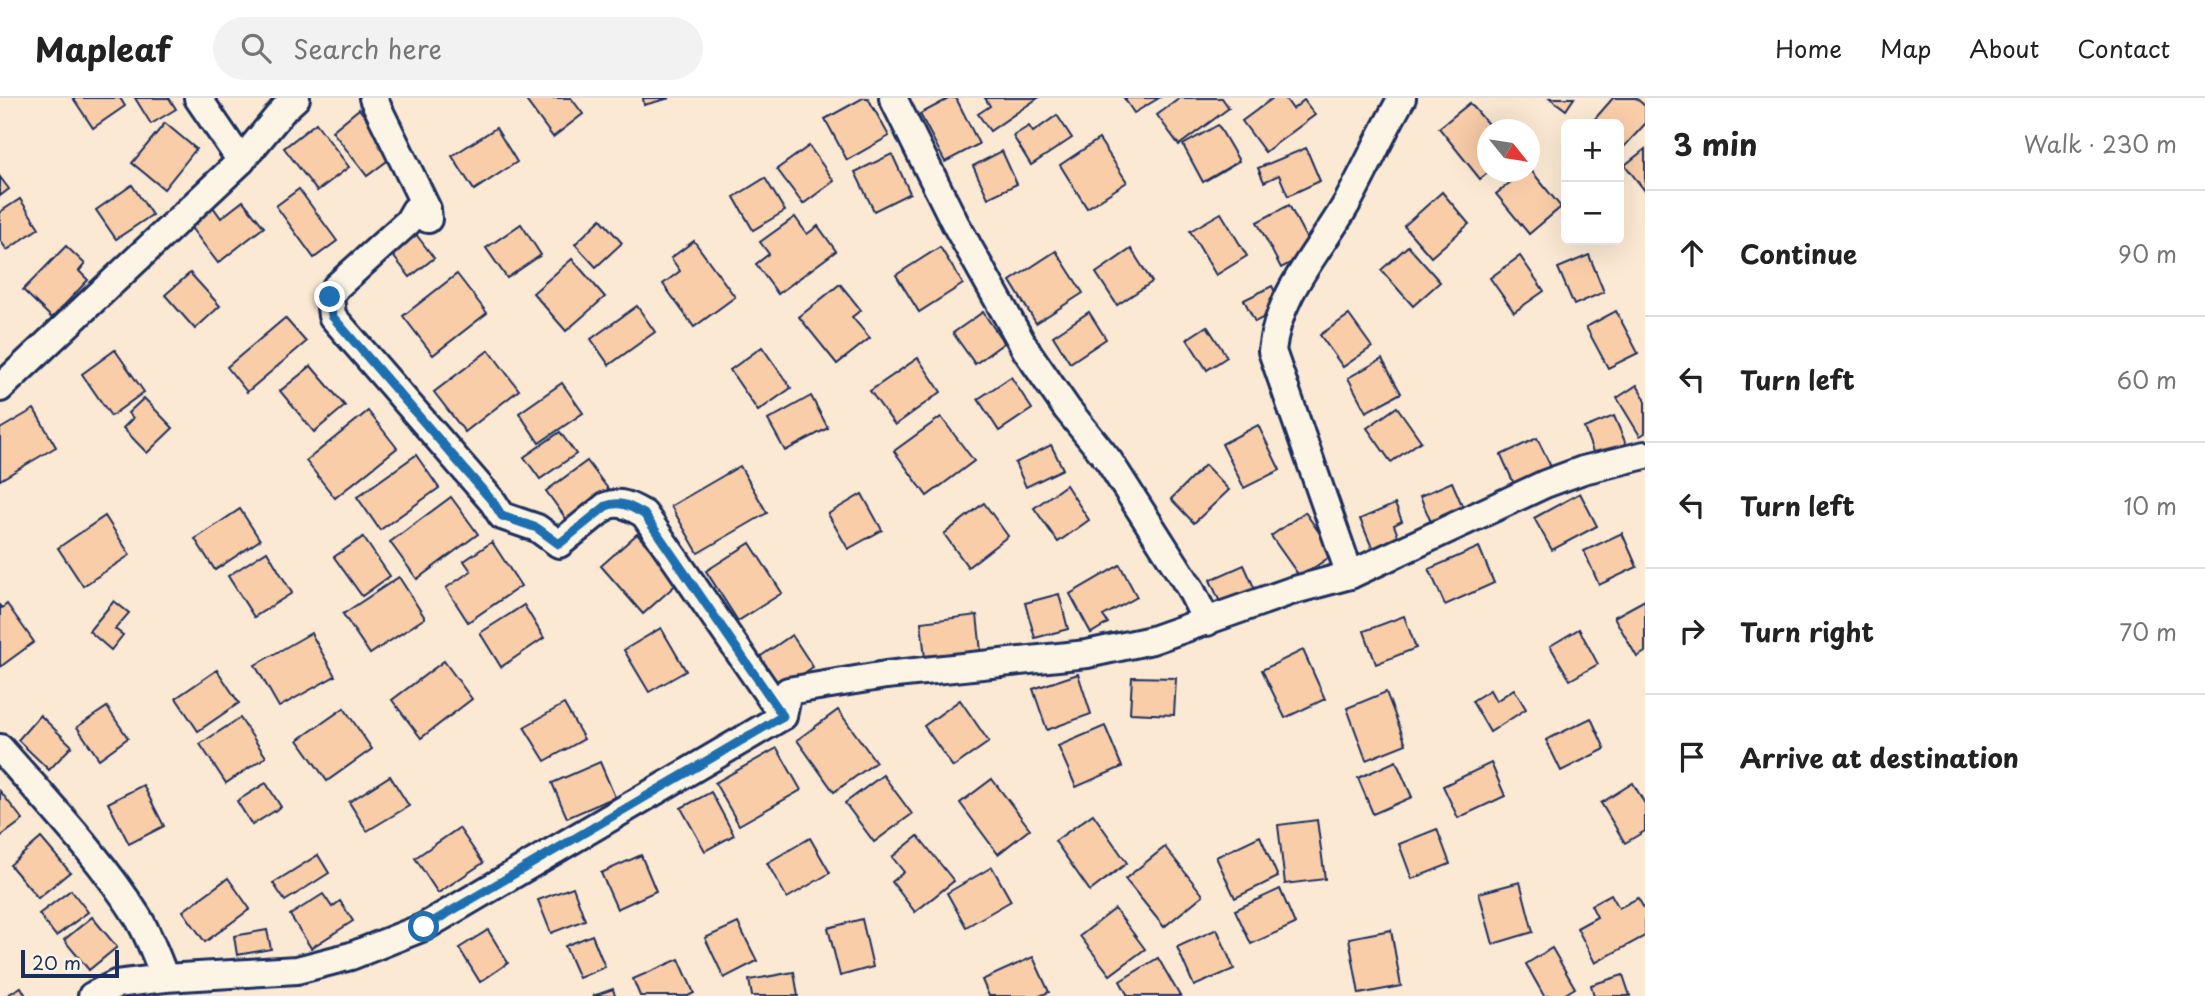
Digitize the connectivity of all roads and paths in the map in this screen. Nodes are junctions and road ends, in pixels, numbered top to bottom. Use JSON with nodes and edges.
{"nodes":[{"id":1,"x":198,"y":98,"type":"edge"},
{"id":2,"x":296,"y":98,"type":"edge"},
{"id":3,"x":373,"y":98,"type":"edge"},
{"id":4,"x":894,"y":98,"type":"edge"},
{"id":5,"x":1402,"y":98,"type":"edge"},
{"id":6,"x":241,"y":161,"type":"junction"},
{"id":7,"x":0,"y":388,"type":"edge"},
{"id":8,"x":1645,"y":455,"type":"edge"},
{"id":9,"x":1350,"y":575,"type":"junction"},
{"id":10,"x":1207,"y":622,"type":"junction"},
{"id":11,"x":783,"y":716,"type":"junction"},
{"id":12,"x":0,"y":748,"type":"edge"},
{"id":13,"x":165,"y":978,"type":"junction"},
{"id":14,"x":92,"y":996,"type":"edge"}],
"edges":[{"from":1,"to":6,"type":"street"},
{"from":2,"to":6,"type":"street"},
{"from":3,"to":11,"type":"street"},
{"from":4,"to":10,"type":"street"},
{"from":5,"to":9,"type":"street"},
{"from":6,"to":7,"type":"street"},
{"from":8,"to":9,"type":"street"},
{"from":9,"to":10,"type":"street"},
{"from":10,"to":11,"type":"street"},
{"from":11,"to":13,"type":"street"},
{"from":12,"to":13,"type":"street"},
{"from":13,"to":14,"type":"street"}]}
